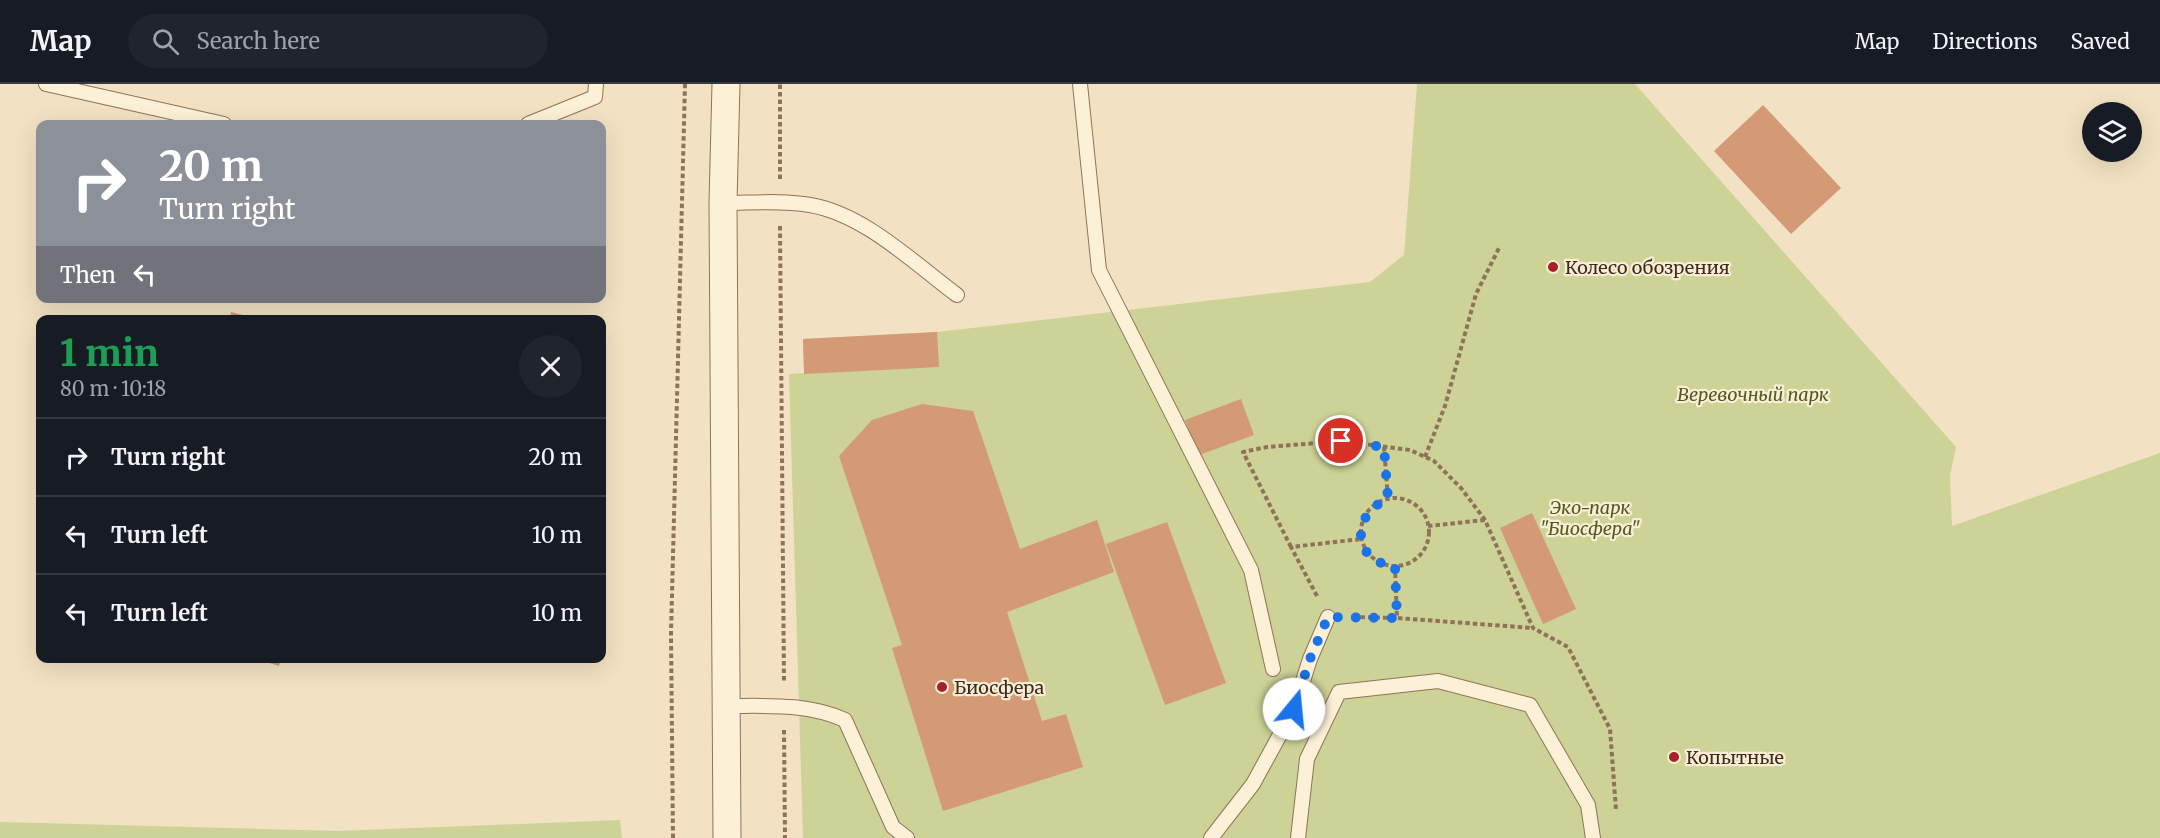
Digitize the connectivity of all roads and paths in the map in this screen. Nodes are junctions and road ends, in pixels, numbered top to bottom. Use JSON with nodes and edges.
{"nodes":[{"id":1,"x":46,"y":84,"type":"edge"},
{"id":2,"x":597,"y":84,"type":"edge"},
{"id":3,"x":685,"y":84,"type":"edge"},
{"id":4,"x":726,"y":84,"type":"edge"},
{"id":5,"x":780,"y":84,"type":"edge"},
{"id":6,"x":1080,"y":84,"type":"edge"},
{"id":7,"x":206,"y":120,"type":"edge"},
{"id":8,"x":538,"y":120,"type":"edge"},
{"id":9,"x":723,"y":203,"type":"junction"},
{"id":10,"x":780,"y":204,"type":"junction"},
{"id":11,"x":1499,"y":248,"type":"dead end"},
{"id":12,"x":957,"y":295,"type":"dead end"},
{"id":13,"x":1384,"y":447,"type":"junction"},
{"id":14,"x":1425,"y":457,"type":"junction"},
{"id":15,"x":1388,"y":499,"type":"junction"},
{"id":16,"x":1485,"y":520,"type":"junction"},
{"id":17,"x":1428,"y":526,"type":"junction"},
{"id":18,"x":1291,"y":547,"type":"dead end"},
{"id":19,"x":1395,"y":566,"type":"junction"},
{"id":20,"x":1328,"y":617,"type":"joint"},
{"id":21,"x":1397,"y":618,"type":"junction"},
{"id":22,"x":1533,"y":628,"type":"junction"},
{"id":23,"x":1273,"y":669,"type":"dead end"},
{"id":24,"x":727,"y":706,"type":"junction"},
{"id":25,"x":784,"y":706,"type":"junction"},
{"id":26,"x":1617,"y":819,"type":"dead end"},
{"id":27,"x":673,"y":838,"type":"edge"},
{"id":28,"x":728,"y":838,"type":"edge"},
{"id":29,"x":784,"y":838,"type":"edge"},
{"id":30,"x":907,"y":838,"type":"edge"},
{"id":31,"x":1211,"y":838,"type":"edge"},
{"id":32,"x":1298,"y":838,"type":"edge"},
{"id":33,"x":1593,"y":838,"type":"edge"}],
"edges":[{"from":1,"to":7,"type":"lane"},
{"from":2,"to":8,"type":"lane"},
{"from":3,"to":27,"type":"path"},
{"from":4,"to":9,"type":"street"},
{"from":5,"to":10,"type":"path"},
{"from":6,"to":23,"type":"lane"},
{"from":9,"to":10,"type":"lane"},
{"from":9,"to":24,"type":"street"},
{"from":10,"to":12,"type":"lane"},
{"from":10,"to":25,"type":"path"},
{"from":11,"to":14,"type":"path"},
{"from":13,"to":14,"type":"path"},
{"from":13,"to":15,"type":"path"},
{"from":13,"to":18,"type":"path"},
{"from":14,"to":16,"type":"path"},
{"from":15,"to":17,"type":"path"},
{"from":15,"to":19,"type":"path"},
{"from":16,"to":17,"type":"path"},
{"from":16,"to":22,"type":"path"},
{"from":17,"to":19,"type":"path"},
{"from":19,"to":21,"type":"path"},
{"from":20,"to":21,"type":"path"},
{"from":20,"to":31,"type":"lane"},
{"from":21,"to":22,"type":"path"},
{"from":22,"to":26,"type":"path"},
{"from":24,"to":25,"type":"lane"},
{"from":24,"to":28,"type":"street"},
{"from":25,"to":29,"type":"path"},
{"from":25,"to":30,"type":"lane"},
{"from":32,"to":33,"type":"lane"}]}
